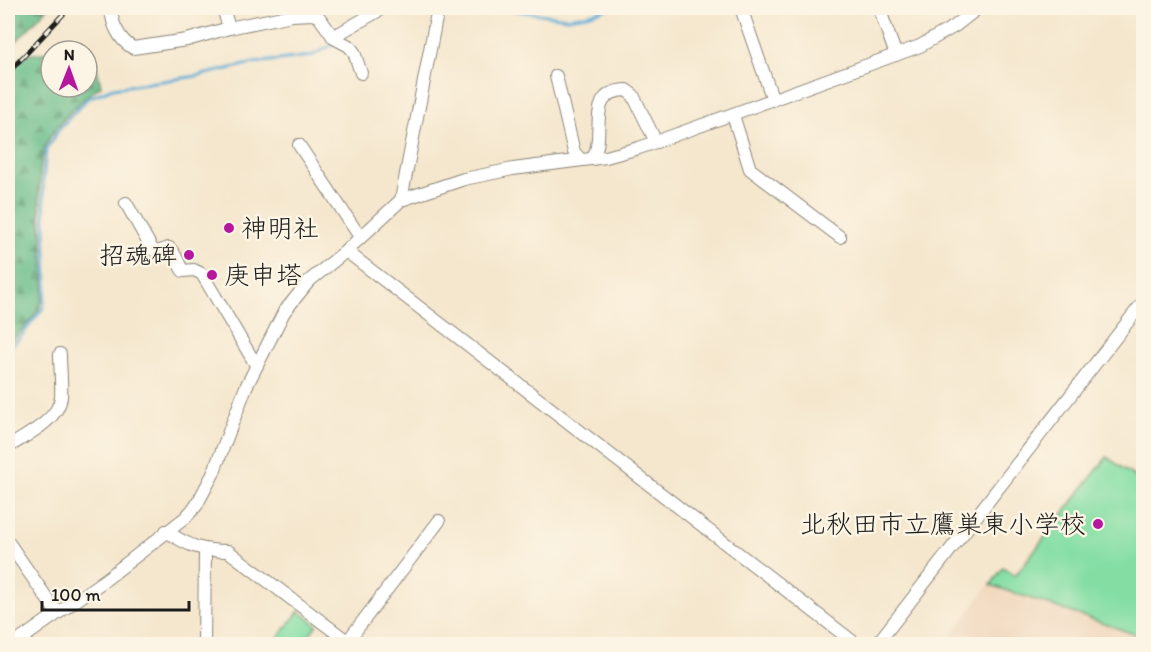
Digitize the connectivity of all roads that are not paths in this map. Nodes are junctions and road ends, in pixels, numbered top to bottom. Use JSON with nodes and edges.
{"nodes":[{"id":1,"x":112,"y":8,"type":"edge"},
{"id":2,"x":223,"y":8,"type":"edge"},
{"id":3,"x":383,"y":8,"type":"edge"},
{"id":4,"x":438,"y":8,"type":"edge"},
{"id":5,"x":741,"y":8,"type":"edge"},
{"id":6,"x":879,"y":8,"type":"edge"},
{"id":7,"x":978,"y":8,"type":"edge"},
{"id":8,"x":292,"y":11,"type":"edge"},
{"id":9,"x":229,"y":28,"type":"junction"},
{"id":10,"x":336,"y":40,"type":"junction"},
{"id":11,"x":896,"y":55,"type":"junction"},
{"id":12,"x":361,"y":73,"type":"dead end"},
{"id":13,"x":556,"y":76,"type":"dead end"},
{"id":14,"x":773,"y":100,"type":"junction"},
{"id":15,"x":733,"y":115,"type":"junction"},
{"id":16,"x":656,"y":142,"type":"junction"},
{"id":17,"x":299,"y":145,"type":"dead end"},
{"id":18,"x":587,"y":159,"type":"junction"},
{"id":19,"x":401,"y":200,"type":"junction"},
{"id":20,"x":126,"y":203,"type":"dead end"},
{"id":21,"x":360,"y":237,"type":"junction"},
{"id":22,"x":840,"y":237,"type":"dead end"},
{"id":23,"x":346,"y":251,"type":"junction"},
{"id":24,"x":1143,"y":302,"type":"edge"},
{"id":25,"x":60,"y":354,"type":"dead end"},
{"id":26,"x":256,"y":365,"type":"junction"},
{"id":27,"x":8,"y":447,"type":"edge"},
{"id":28,"x":439,"y":521,"type":"dead end"},
{"id":29,"x":166,"y":531,"type":"junction"},
{"id":30,"x":8,"y":542,"type":"edge"},
{"id":31,"x":205,"y":551,"type":"junction"},
{"id":32,"x":57,"y":613,"type":"junction"},
{"id":33,"x":349,"y":643,"type":"edge"},
{"id":34,"x":14,"y":645,"type":"edge"},
{"id":35,"x":204,"y":645,"type":"edge"},
{"id":36,"x":856,"y":645,"type":"edge"},
{"id":37,"x":877,"y":645,"type":"edge"}],
"edges":[{"from":1,"to":9,"type":"street"},
{"from":2,"to":9,"type":"street"},
{"from":3,"to":10,"type":"street"},
{"from":4,"to":19,"type":"street"},
{"from":5,"to":14,"type":"street"},
{"from":6,"to":11,"type":"street"},
{"from":7,"to":11,"type":"street"},
{"from":8,"to":9,"type":"street"},
{"from":8,"to":10,"type":"street"},
{"from":10,"to":12,"type":"street"},
{"from":11,"to":14,"type":"street"},
{"from":13,"to":18,"type":"street"},
{"from":14,"to":15,"type":"street"},
{"from":15,"to":16,"type":"street"},
{"from":15,"to":22,"type":"street"},
{"from":16,"to":18,"type":"street"},
{"from":16,"to":18,"type":"street"},
{"from":17,"to":21,"type":"street"},
{"from":18,"to":19,"type":"street"},
{"from":19,"to":21,"type":"street"},
{"from":20,"to":26,"type":"street"},
{"from":21,"to":23,"type":"street"},
{"from":23,"to":26,"type":"street"},
{"from":23,"to":36,"type":"street"},
{"from":24,"to":37,"type":"street"},
{"from":25,"to":27,"type":"street"},
{"from":26,"to":29,"type":"street"},
{"from":28,"to":33,"type":"street"},
{"from":29,"to":31,"type":"street"},
{"from":29,"to":32,"type":"street"},
{"from":30,"to":32,"type":"street"},
{"from":31,"to":33,"type":"street"},
{"from":31,"to":35,"type":"street"},
{"from":32,"to":34,"type":"street"}]}
